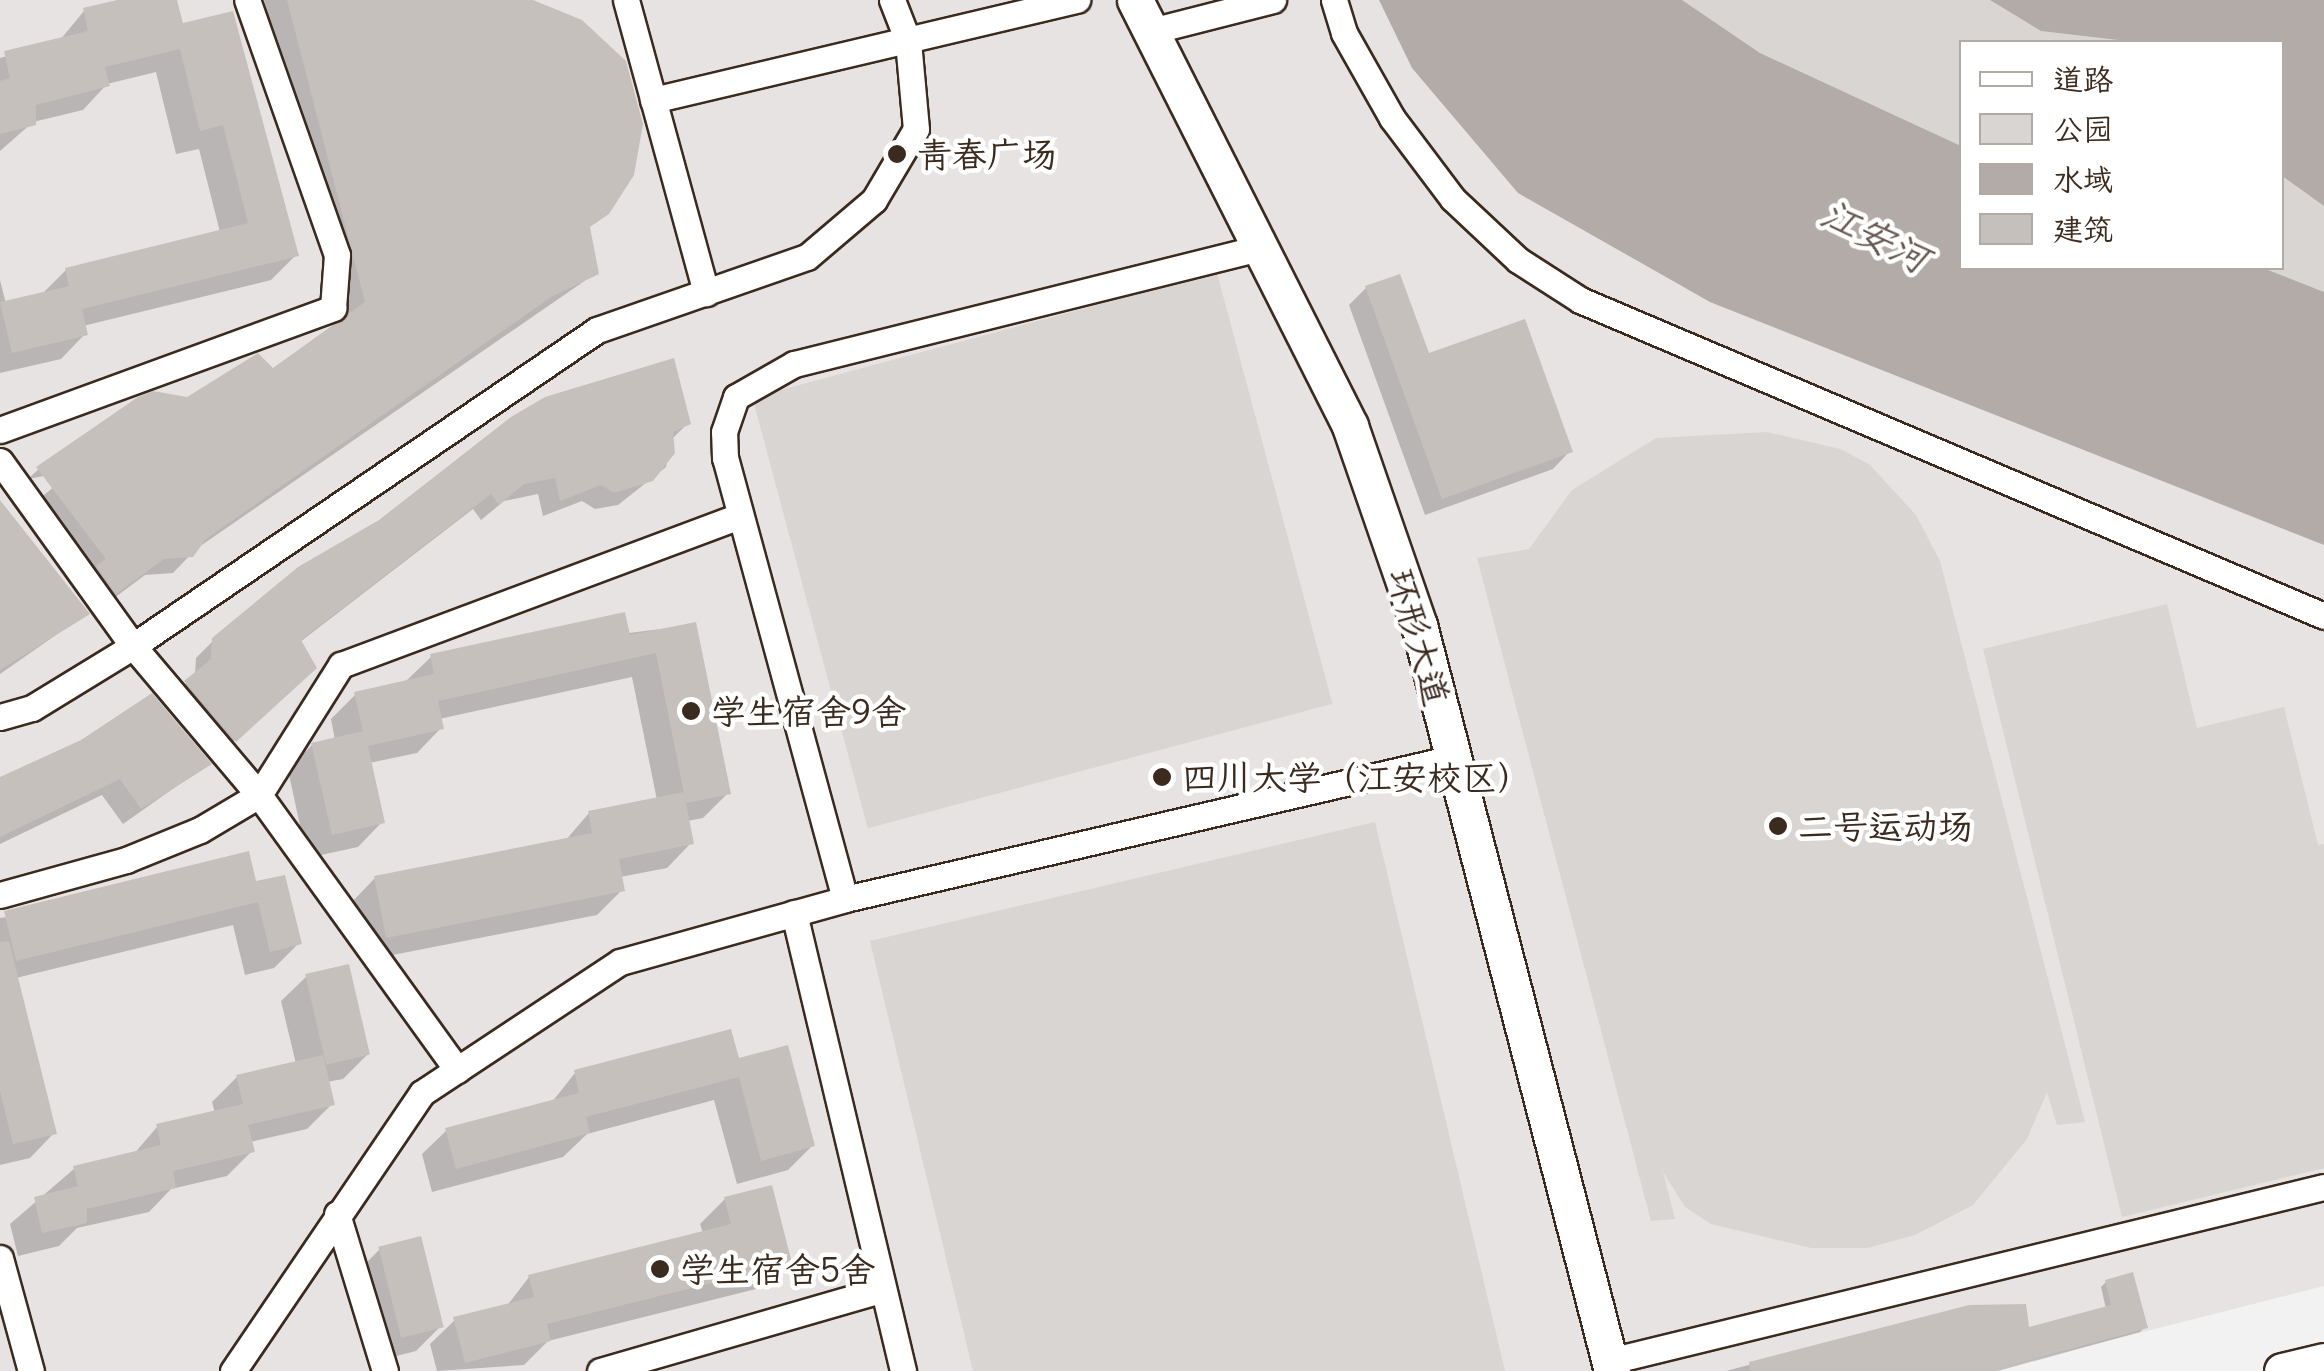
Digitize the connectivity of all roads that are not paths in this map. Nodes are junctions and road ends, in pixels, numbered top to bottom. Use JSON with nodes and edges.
{"nodes":[{"id":1,"x":247,"y":0,"type":"edge"},
{"id":2,"x":626,"y":0,"type":"edge"},
{"id":3,"x":892,"y":0,"type":"edge"},
{"id":4,"x":1077,"y":0,"type":"edge"},
{"id":5,"x":1273,"y":0,"type":"edge"},
{"id":6,"x":1334,"y":0,"type":"edge"},
{"id":7,"x":1143,"y":15,"type":"edge"},
{"id":8,"x":908,"y":41,"type":"junction"},
{"id":9,"x":654,"y":100,"type":"junction"},
{"id":10,"x":1262,"y":247,"type":"junction"},
{"id":11,"x":706,"y":293,"type":"junction"},
{"id":12,"x":0,"y":430,"type":"edge"},
{"id":13,"x":0,"y":460,"type":"edge"},
{"id":14,"x":739,"y":516,"type":"junction"},
{"id":15,"x":2324,"y":616,"type":"edge"},
{"id":16,"x":133,"y":646,"type":"junction"},
{"id":17,"x":0,"y":717,"type":"edge"},
{"id":18,"x":1453,"y":758,"type":"junction"},
{"id":19,"x":260,"y":795,"type":"junction"},
{"id":20,"x":0,"y":895,"type":"edge"},
{"id":21,"x":845,"y":899,"type":"junction"},
{"id":22,"x":794,"y":913,"type":"junction"},
{"id":23,"x":457,"y":1070,"type":"junction"},
{"id":24,"x":2324,"y":1186,"type":"edge"},
{"id":25,"x":337,"y":1214,"type":"junction"},
{"id":26,"x":0,"y":1258,"type":"edge"},
{"id":27,"x":880,"y":1290,"type":"junction"},
{"id":28,"x":2324,"y":1360,"type":"edge"},
{"id":29,"x":1611,"y":1366,"type":"edge"},
{"id":30,"x":30,"y":1371,"type":"edge"},
{"id":31,"x":233,"y":1371,"type":"edge"},
{"id":32,"x":385,"y":1371,"type":"edge"},
{"id":33,"x":600,"y":1371,"type":"edge"},
{"id":34,"x":903,"y":1371,"type":"edge"},
{"id":35,"x":2282,"y":1371,"type":"edge"}],
"edges":[{"from":1,"to":12,"type":"street"},
{"from":2,"to":9,"type":"street"},
{"from":3,"to":8,"type":"street"},
{"from":4,"to":8,"type":"street"},
{"from":5,"to":7,"type":"street"},
{"from":6,"to":15,"type":"street"},
{"from":7,"to":10,"type":"street","name":"环形大道"},
{"from":8,"to":9,"type":"street"},
{"from":8,"to":11,"type":"street"},
{"from":9,"to":11,"type":"street"},
{"from":10,"to":14,"type":"street"},
{"from":10,"to":18,"type":"street","name":"环形大道"},
{"from":11,"to":16,"type":"street"},
{"from":13,"to":16,"type":"street"},
{"from":14,"to":19,"type":"street"},
{"from":14,"to":21,"type":"street"},
{"from":16,"to":17,"type":"street"},
{"from":16,"to":19,"type":"street"},
{"from":18,"to":21,"type":"street"},
{"from":18,"to":29,"type":"street","name":"环形大道"},
{"from":19,"to":20,"type":"street"},
{"from":19,"to":23,"type":"street"},
{"from":21,"to":22,"type":"street"},
{"from":22,"to":23,"type":"street"},
{"from":22,"to":27,"type":"street"},
{"from":23,"to":25,"type":"street"},
{"from":24,"to":29,"type":"street"},
{"from":25,"to":31,"type":"street"},
{"from":25,"to":32,"type":"street"},
{"from":26,"to":30,"type":"street"},
{"from":27,"to":33,"type":"street"},
{"from":27,"to":34,"type":"street"},
{"from":28,"to":35,"type":"street"}]}
